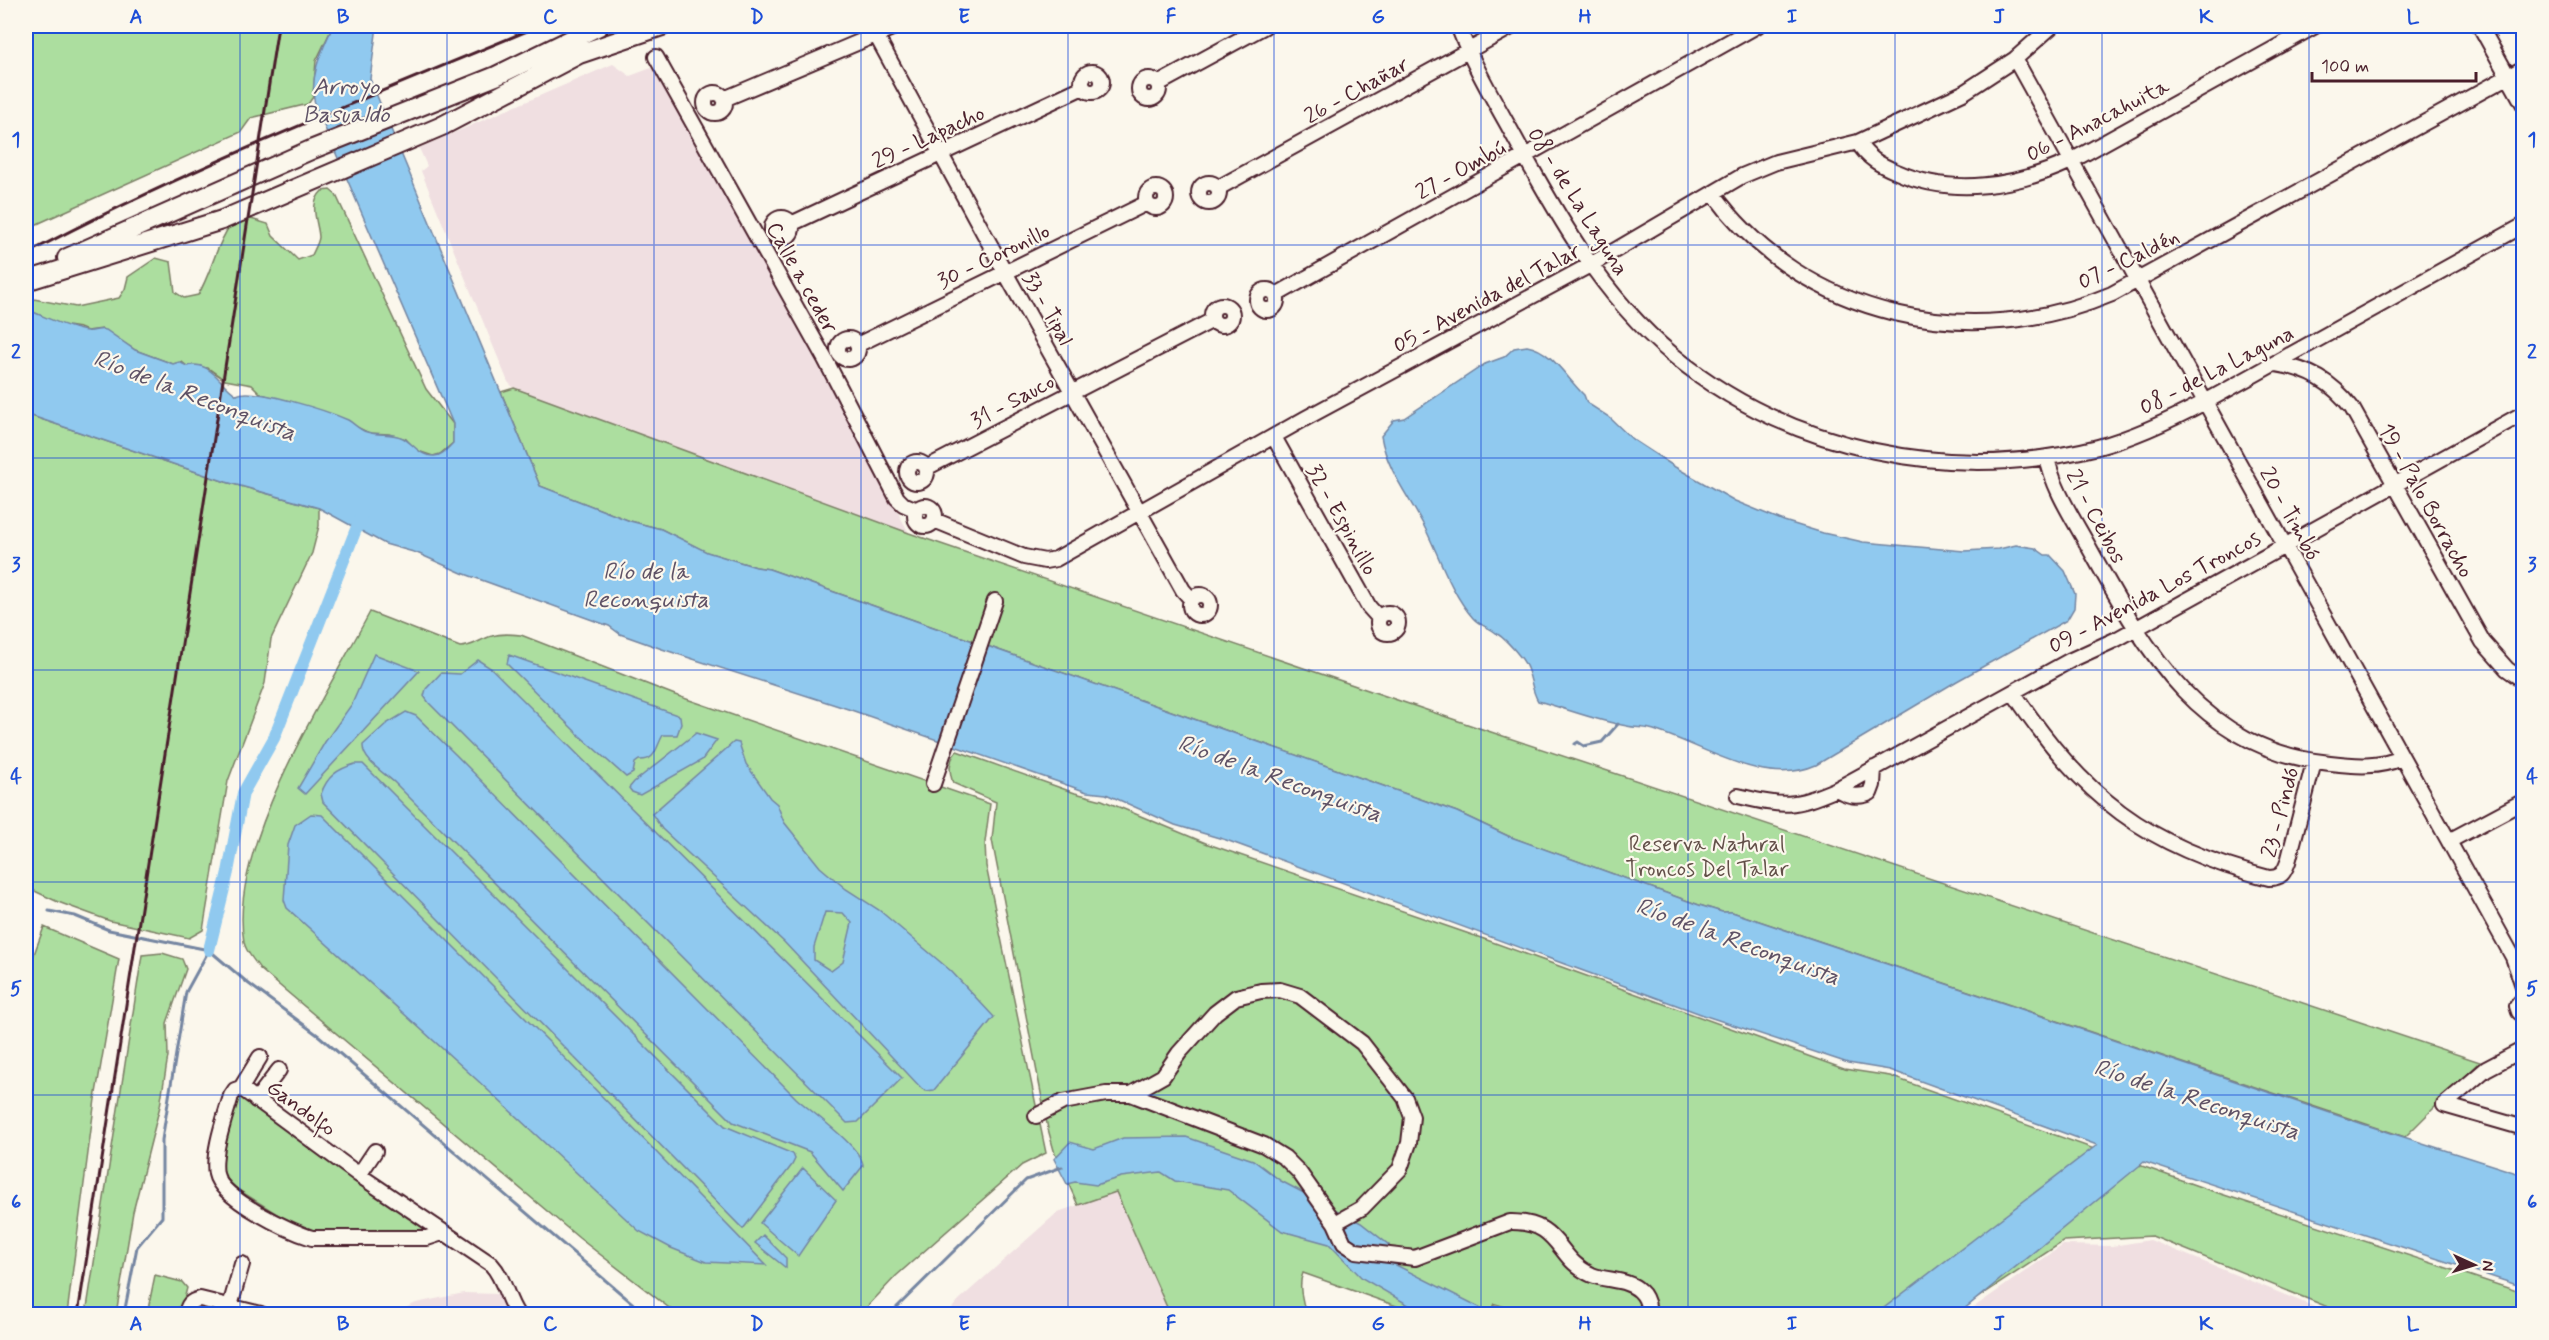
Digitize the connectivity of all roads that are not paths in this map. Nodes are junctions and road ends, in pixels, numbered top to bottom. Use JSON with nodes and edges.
{"nodes":[{"id":1,"x":604,"y":26,"type":"edge"},
{"id":2,"x":631,"y":26,"type":"edge"},
{"id":3,"x":662,"y":26,"type":"edge"},
{"id":4,"x":897,"y":26,"type":"edge"},
{"id":5,"x":1265,"y":26,"type":"edge"},
{"id":6,"x":1458,"y":26,"type":"edge"},
{"id":7,"x":1513,"y":26,"type":"edge"},
{"id":8,"x":1757,"y":26,"type":"edge"},
{"id":9,"x":2052,"y":26,"type":"edge"},
{"id":10,"x":2315,"y":26,"type":"edge"},
{"id":11,"x":2480,"y":26,"type":"edge"},
{"id":12,"x":592,"y":29,"type":"edge"},
{"id":13,"x":876,"y":35,"type":"junction"},
{"id":14,"x":1468,"y":51,"type":"junction"},
{"id":15,"x":579,"y":54,"type":"junction"},
{"id":16,"x":656,"y":57,"type":"dead end"},
{"id":17,"x":2015,"y":59,"type":"junction"},
{"id":18,"x":2523,"y":68,"type":"edge"},
{"id":19,"x":2509,"y":76,"type":"junction"},
{"id":20,"x":1158,"y":84,"type":"dead end"},
{"id":21,"x":1083,"y":87,"type":"dead end"},
{"id":22,"x":724,"y":99,"type":"dead end"},
{"id":23,"x":2523,"y":105,"type":"edge"},
{"id":24,"x":1858,"y":142,"type":"junction"},
{"id":25,"x":941,"y":154,"type":"junction"},
{"id":26,"x":1525,"y":157,"type":"junction"},
{"id":27,"x":2071,"y":161,"type":"junction"},
{"id":28,"x":1218,"y":188,"type":"dead end"},
{"id":29,"x":1713,"y":193,"type":"junction"},
{"id":30,"x":1147,"y":203,"type":"dead end"},
{"id":31,"x":791,"y":224,"type":"dead end"},
{"id":32,"x":2523,"y":225,"type":"edge"},
{"id":33,"x":1590,"y":265,"type":"junction"},
{"id":34,"x":1005,"y":272,"type":"junction"},
{"id":35,"x":26,"y":280,"type":"edge"},
{"id":36,"x":2137,"y":281,"type":"junction"},
{"id":37,"x":1276,"y":295,"type":"dead end"},
{"id":38,"x":1213,"y":320,"type":"dead end"},
{"id":39,"x":857,"y":345,"type":"dead end"},
{"id":40,"x":2276,"y":364,"type":"junction"},
{"id":41,"x":1072,"y":392,"type":"junction"},
{"id":42,"x":2205,"y":402,"type":"junction"},
{"id":43,"x":2521,"y":420,"type":"edge"},
{"id":44,"x":1274,"y":437,"type":"junction"},
{"id":45,"x":2047,"y":457,"type":"junction"},
{"id":46,"x":926,"y":468,"type":"dead end"},
{"id":47,"x":2396,"y":483,"type":"junction"},
{"id":48,"x":1141,"y":512,"type":"junction"},
{"id":49,"x":934,"y":520,"type":"joint"},
{"id":50,"x":2285,"y":544,"type":"junction"},
{"id":51,"x":1191,"y":599,"type":"dead end"},
{"id":52,"x":995,"y":601,"type":"dead end"},
{"id":53,"x":1379,"y":618,"type":"dead end"},
{"id":54,"x":2136,"y":628,"type":"junction"},
{"id":55,"x":2523,"y":681,"type":"edge"},
{"id":56,"x":2013,"y":693,"type":"junction"},
{"id":57,"x":2401,"y":758,"type":"junction"},
{"id":58,"x":2314,"y":762,"type":"junction"},
{"id":59,"x":1874,"y":768,"type":"junction"},
{"id":60,"x":933,"y":784,"type":"dead end"},
{"id":61,"x":1837,"y":789,"type":"junction"},
{"id":62,"x":1738,"y":796,"type":"dead end"},
{"id":63,"x":2523,"y":801,"type":"edge"},
{"id":64,"x":2449,"y":841,"type":"junction"},
{"id":65,"x":2518,"y":954,"type":"edge"},
{"id":66,"x":2523,"y":990,"type":"edge"},
{"id":67,"x":2523,"y":998,"type":"edge"},
{"id":68,"x":2523,"y":1016,"type":"edge"},
{"id":69,"x":2523,"y":1048,"type":"edge"},
{"id":70,"x":260,"y":1057,"type":"dead end"},
{"id":71,"x":279,"y":1070,"type":"dead end"},
{"id":72,"x":241,"y":1089,"type":"junction"},
{"id":73,"x":1131,"y":1094,"type":"junction"},
{"id":74,"x":256,"y":1100,"type":"junction"},
{"id":75,"x":1036,"y":1116,"type":"dead end"},
{"id":76,"x":2523,"y":1128,"type":"edge"},
{"id":77,"x":375,"y":1151,"type":"dead end"},
{"id":78,"x":359,"y":1175,"type":"junction"},
{"id":79,"x":1335,"y":1223,"type":"junction"},
{"id":80,"x":442,"y":1233,"type":"junction"},
{"id":81,"x":243,"y":1264,"type":"dead end"},
{"id":82,"x":230,"y":1306,"type":"junction"},
{"id":83,"x":187,"y":1310,"type":"edge"},
{"id":84,"x":1649,"y":1311,"type":"dead end"},
{"id":85,"x":261,"y":1314,"type":"edge"},
{"id":86,"x":517,"y":1314,"type":"edge"}],
"edges":[{"from":1,"to":12,"type":"main road"},
{"from":2,"to":15,"type":"main road"},
{"from":3,"to":15,"type":"main road"},
{"from":4,"to":13,"type":"street"},
{"from":5,"to":20,"type":"street"},
{"from":6,"to":14,"type":"street","name":"08 - de La Laguna"},
{"from":7,"to":14,"type":"street","name":"26 - Chañar"},
{"from":8,"to":26,"type":"street","name":"27 - Ombú"},
{"from":9,"to":17,"type":"street","name":"05 - Avenida del Talar"},
{"from":10,"to":27,"type":"street","name":"06 - Anacahuita"},
{"from":11,"to":19,"type":"street"},
{"from":12,"to":35,"type":"main road"},
{"from":13,"to":22,"type":"street"},
{"from":13,"to":25,"type":"street","name":"33 - Tipal"},
{"from":14,"to":26,"type":"street","name":"08 - de La Laguna"},
{"from":14,"to":28,"type":"street","name":"26 - Chañar"},
{"from":15,"to":35,"type":"main road"},
{"from":16,"to":49,"type":"street","name":"Calle a ceder"},
{"from":17,"to":24,"type":"street","name":"05 - Avenida del Talar"},
{"from":17,"to":27,"type":"street","name":"20 - Timbó"},
{"from":18,"to":19,"type":"street","name":"07 - Caldén"},
{"from":19,"to":23,"type":"street"},
{"from":19,"to":36,"type":"street","name":"07 - Caldén"},
{"from":21,"to":25,"type":"street","name":"29 - Lapacho"},
{"from":24,"to":27,"type":"street","name":"06 - Anacahuita"},
{"from":24,"to":29,"type":"street","name":"05 - Avenida del Talar"},
{"from":25,"to":31,"type":"street","name":"29 - Lapacho"},
{"from":25,"to":34,"type":"street","name":"33 - Tipal"},
{"from":26,"to":33,"type":"street","name":"08 - de La Laguna"},
{"from":26,"to":37,"type":"street","name":"27 - Ombú"},
{"from":27,"to":36,"type":"street","name":"20 - Timbó"},
{"from":29,"to":33,"type":"street","name":"05 - Avenida del Talar"},
{"from":29,"to":36,"type":"street","name":"07 - Caldén"},
{"from":30,"to":34,"type":"street","name":"30 - Coronillo"},
{"from":32,"to":40,"type":"street","name":"08 - de La Laguna"},
{"from":33,"to":44,"type":"street","name":"05 - Avenida del Talar"},
{"from":33,"to":45,"type":"street","name":"08 - de La Laguna"},
{"from":34,"to":39,"type":"street","name":"30 - Coronillo"},
{"from":34,"to":41,"type":"street","name":"33 - Tipal"},
{"from":36,"to":42,"type":"street","name":"20 - Timbó"},
{"from":38,"to":41,"type":"street","name":"31 - Sauco"},
{"from":40,"to":42,"type":"street","name":"08 - de La Laguna"},
{"from":40,"to":47,"type":"street","name":"19 - Palo Borracho"},
{"from":41,"to":46,"type":"street","name":"31 - Sauco"},
{"from":41,"to":48,"type":"street","name":"33 - Tipal"},
{"from":42,"to":45,"type":"street","name":"08 - de La Laguna"},
{"from":42,"to":50,"type":"street","name":"20 - Timbó"},
{"from":43,"to":47,"type":"street","name":"09 - Avenida Los Troncos"},
{"from":44,"to":48,"type":"street","name":"05 - Avenida del Talar"},
{"from":44,"to":53,"type":"street","name":"32 - Espinillo"},
{"from":45,"to":54,"type":"street","name":"21 - Ceibos"},
{"from":47,"to":50,"type":"street","name":"09 - Avenida Los Troncos"},
{"from":47,"to":55,"type":"street","name":"19 - Palo Borracho"},
{"from":48,"to":49,"type":"street","name":"05 - Avenida del Talar"},
{"from":48,"to":51,"type":"street","name":"33 - Tipal"},
{"from":50,"to":54,"type":"street","name":"09 - Avenida Los Troncos"},
{"from":50,"to":57,"type":"street","name":"20 - Timbó"},
{"from":52,"to":60,"type":"street"},
{"from":54,"to":56,"type":"street","name":"09 - Avenida Los Troncos"},
{"from":54,"to":58,"type":"street","name":"21 - Ceibos"},
{"from":56,"to":58,"type":"street","name":"23 - Pindó"},
{"from":56,"to":59,"type":"street","name":"09 - Avenida Los Troncos"},
{"from":57,"to":58,"type":"street","name":"21 - Ceibos"},
{"from":57,"to":64,"type":"street","name":"20 - Timbó"},
{"from":59,"to":61,"type":"street","name":"09 - Avenida Los Troncos"},
{"from":59,"to":61,"type":"street"},
{"from":61,"to":62,"type":"street","name":"09 - Avenida Los Troncos"},
{"from":63,"to":64,"type":"street"},
{"from":64,"to":65,"type":"street","name":"20 - Timbó"},
{"from":65,"to":66,"type":"street","name":"20 - Timbó"},
{"from":67,"to":68,"type":"street"},
{"from":69,"to":76,"type":"street"},
{"from":70,"to":72,"type":"street"},
{"from":71,"to":74,"type":"street"},
{"from":72,"to":74,"type":"street","name":"Gandolfo"},
{"from":72,"to":80,"type":"street","name":"Gandolfo"},
{"from":73,"to":75,"type":"street"},
{"from":73,"to":79,"type":"street"},
{"from":73,"to":79,"type":"street"},
{"from":74,"to":78,"type":"street","name":"Gandolfo"},
{"from":77,"to":78,"type":"street"},
{"from":78,"to":80,"type":"street","name":"Gandolfo"},
{"from":79,"to":84,"type":"street"},
{"from":80,"to":86,"type":"street","name":"Gandolfo"},
{"from":81,"to":82,"type":"street"},
{"from":82,"to":83,"type":"street"},
{"from":82,"to":85,"type":"street"}]}
